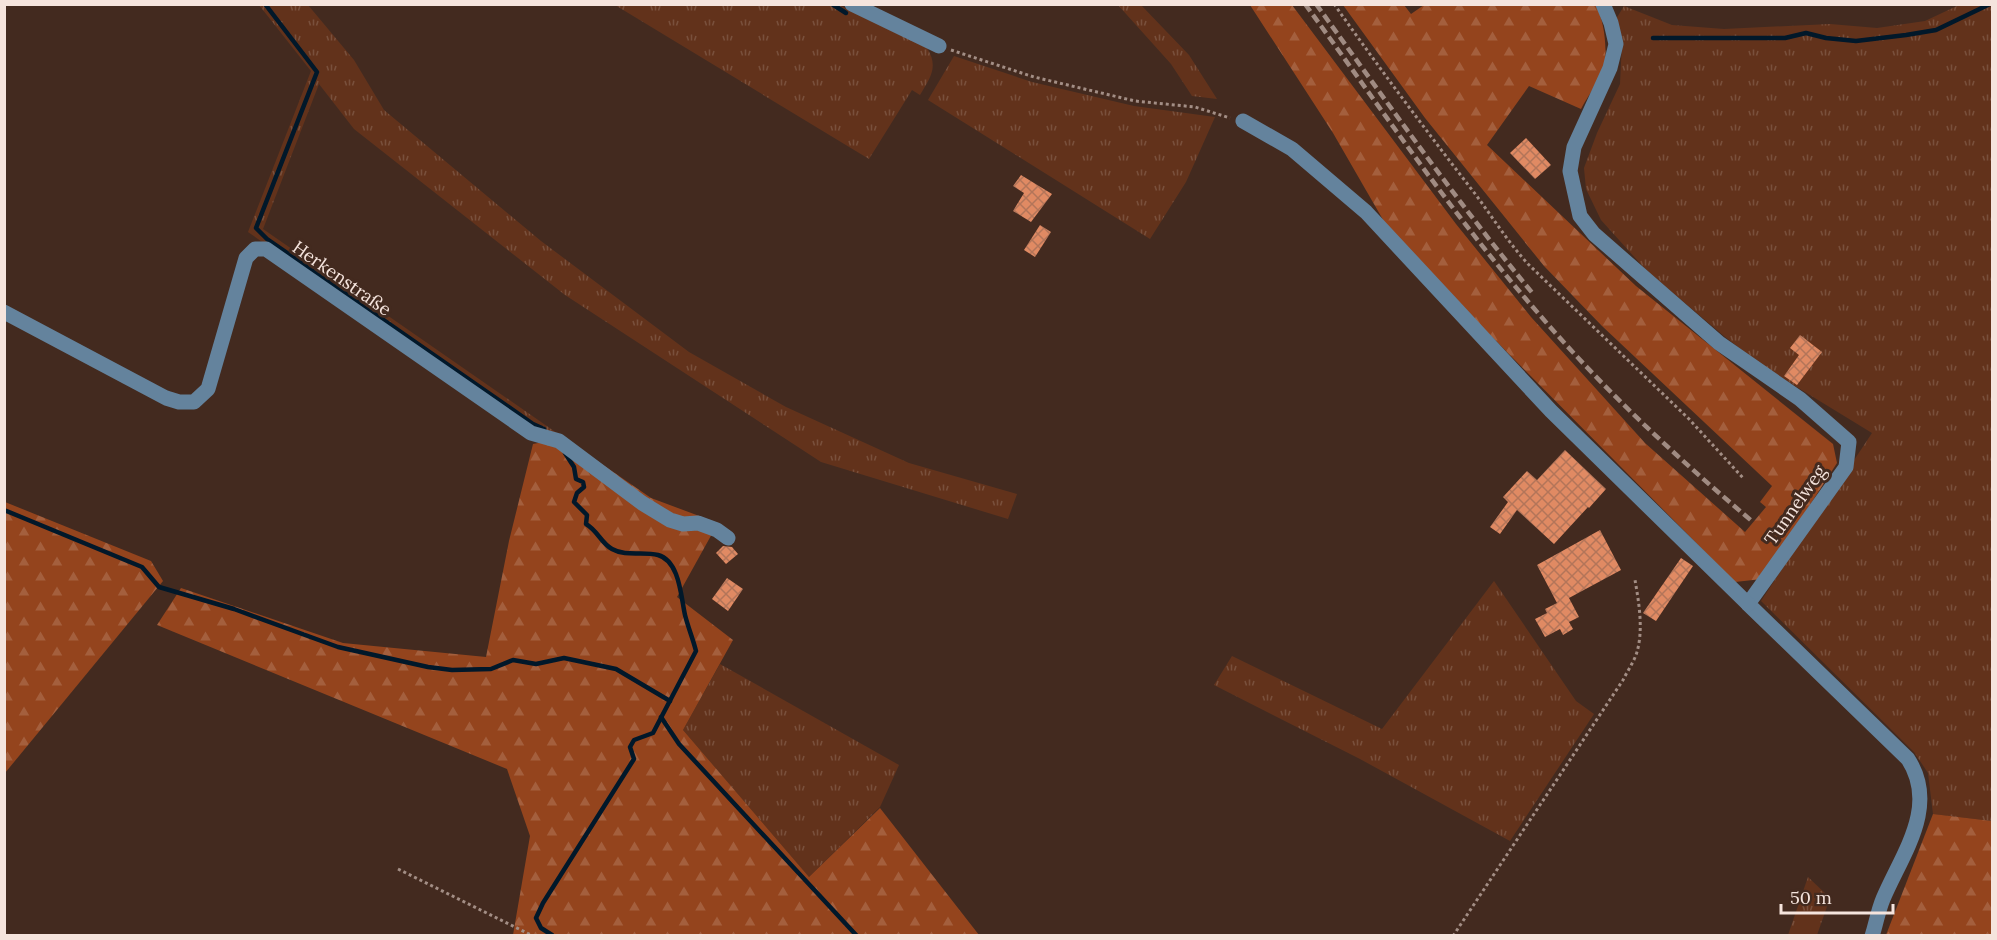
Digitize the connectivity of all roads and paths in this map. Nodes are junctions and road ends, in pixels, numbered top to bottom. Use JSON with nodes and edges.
{"nodes":[{"id":1,"x":852,"y":4,"type":"edge"},
{"id":2,"x":1334,"y":4,"type":"edge"},
{"id":3,"x":1602,"y":4,"type":"edge"},
{"id":4,"x":939,"y":46,"type":"joint"},
{"id":5,"x":1243,"y":122,"type":"joint"},
{"id":6,"x":4,"y":312,"type":"edge"},
{"id":7,"x":1743,"y":478,"type":"dead end"},
{"id":8,"x":728,"y":538,"type":"dead end"},
{"id":9,"x":1635,"y":580,"type":"dead end"},
{"id":10,"x":1748,"y":604,"type":"junction"},
{"id":11,"x":398,"y":869,"type":"dead end"},
{"id":12,"x":533,"y":936,"type":"edge"},
{"id":13,"x":1454,"y":936,"type":"edge"},
{"id":14,"x":1872,"y":936,"type":"edge"}],
"edges":[{"from":1,"to":4,"type":"street"},
{"from":2,"to":7,"type":"path"},
{"from":3,"to":10,"type":"street","name":"Tunnelweg"},
{"from":4,"to":5,"type":"path"},
{"from":5,"to":10,"type":"street"},
{"from":6,"to":8,"type":"street","name":"Herkenstraße"},
{"from":9,"to":13,"type":"path"},
{"from":10,"to":14,"type":"street"},
{"from":11,"to":12,"type":"path"}]}
